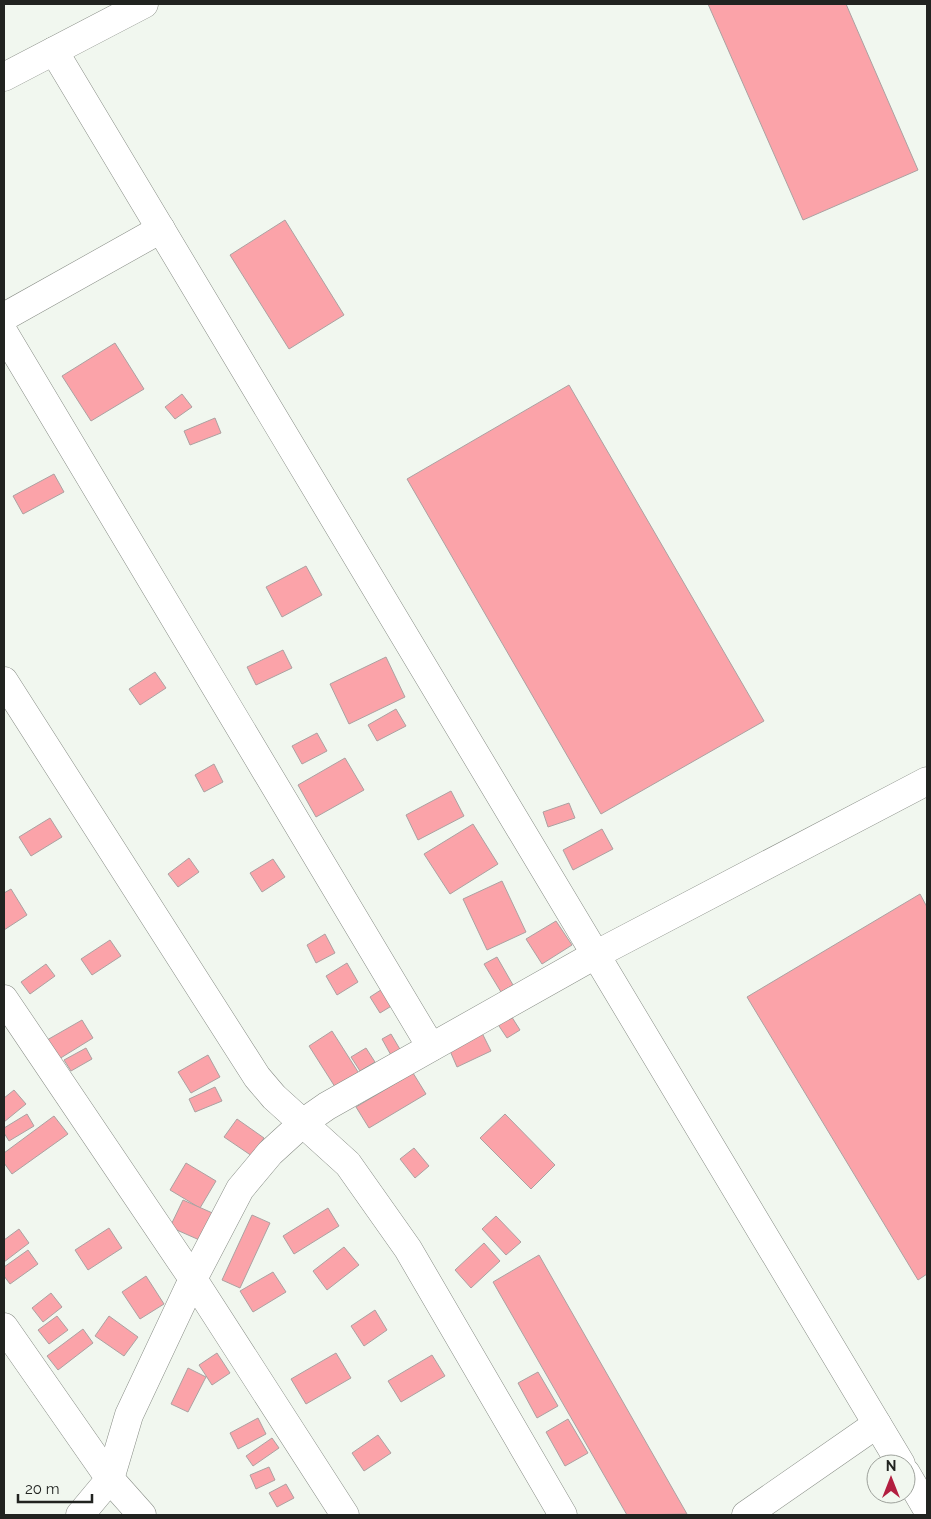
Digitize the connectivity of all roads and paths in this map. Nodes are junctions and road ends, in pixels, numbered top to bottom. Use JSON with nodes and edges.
{"nodes":[{"id":1,"x":144,"y":4,"type":"edge"},
{"id":2,"x":54,"y":50,"type":"junction"},
{"id":3,"x":4,"y":77,"type":"edge"},
{"id":4,"x":161,"y":229,"type":"junction"},
{"id":5,"x":4,"y":317,"type":"edge"},
{"id":6,"x":4,"y":333,"type":"edge"},
{"id":7,"x":4,"y":681,"type":"edge"},
{"id":8,"x":927,"y":780,"type":"edge"},
{"id":9,"x":595,"y":955,"type":"junction"},
{"id":10,"x":4,"y":999,"type":"edge"},
{"id":11,"x":431,"y":1047,"type":"junction"},
{"id":12,"x":304,"y":1122,"type":"junction"},
{"id":13,"x":193,"y":1279,"type":"junction"},
{"id":14,"x":4,"y":1327,"type":"edge"},
{"id":15,"x":877,"y":1424,"type":"junction"},
{"id":16,"x":894,"y":1454,"type":"edge"},
{"id":17,"x":110,"y":1479,"type":"junction"},
{"id":18,"x":916,"y":1490,"type":"edge"},
{"id":19,"x":927,"y":1509,"type":"edge"},
{"id":20,"x":80,"y":1515,"type":"edge"},
{"id":21,"x":142,"y":1515,"type":"edge"},
{"id":22,"x":346,"y":1515,"type":"edge"},
{"id":23,"x":563,"y":1515,"type":"edge"},
{"id":24,"x":746,"y":1515,"type":"edge"}],
"edges":[{"from":1,"to":2,"type":"street"},
{"from":2,"to":3,"type":"street"},
{"from":2,"to":4,"type":"street"},
{"from":4,"to":5,"type":"street"},
{"from":4,"to":9,"type":"street"},
{"from":6,"to":11,"type":"street"},
{"from":7,"to":12,"type":"street"},
{"from":8,"to":9,"type":"street"},
{"from":9,"to":11,"type":"street"},
{"from":9,"to":15,"type":"street"},
{"from":10,"to":13,"type":"street"},
{"from":11,"to":12,"type":"street"},
{"from":12,"to":13,"type":"street"},
{"from":12,"to":23,"type":"street"},
{"from":13,"to":17,"type":"street"},
{"from":13,"to":22,"type":"street"},
{"from":14,"to":17,"type":"street"},
{"from":15,"to":16,"type":"street"},
{"from":15,"to":24,"type":"street"},
{"from":17,"to":20,"type":"street"},
{"from":17,"to":21,"type":"street"},
{"from":18,"to":19,"type":"street"}]}
